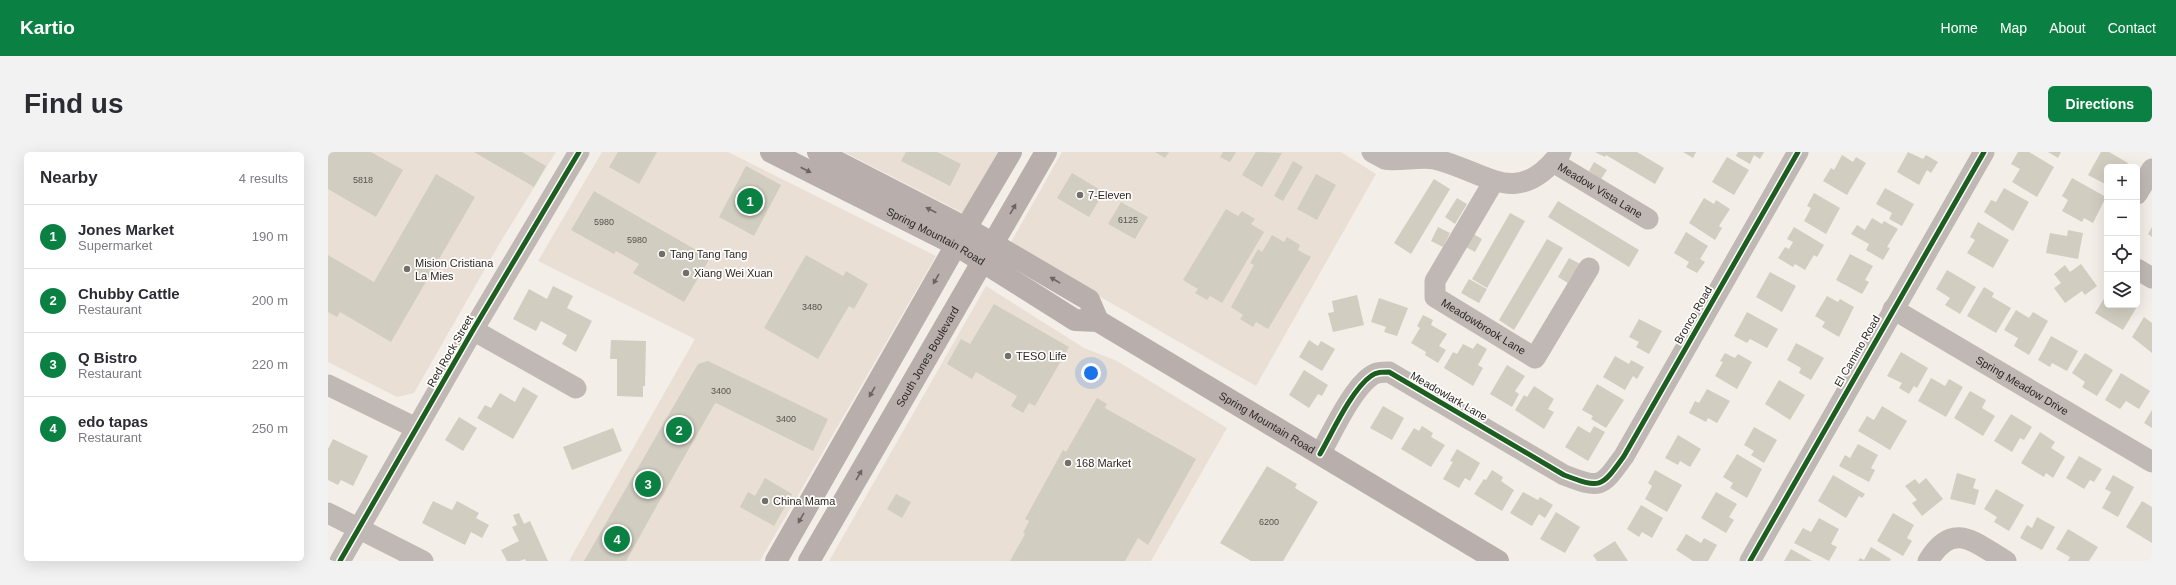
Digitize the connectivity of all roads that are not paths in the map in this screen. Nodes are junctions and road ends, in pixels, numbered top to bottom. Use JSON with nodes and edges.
{"nodes":[{"id":1,"x":579,"y":152,"type":"edge"},
{"id":2,"x":771,"y":152,"type":"edge"},
{"id":3,"x":818,"y":152,"type":"edge"},
{"id":4,"x":1011,"y":152,"type":"edge"},
{"id":5,"x":1046,"y":152,"type":"edge"},
{"id":6,"x":1372,"y":152,"type":"edge"},
{"id":7,"x":1798,"y":152,"type":"edge"},
{"id":8,"x":1984,"y":152,"type":"edge"},
{"id":9,"x":1557,"y":157,"type":"edge"},
{"id":10,"x":2152,"y":169,"type":"edge"},
{"id":11,"x":1494,"y":181,"type":"junction"},
{"id":12,"x":2140,"y":189,"type":"edge"},
{"id":13,"x":1648,"y":220,"type":"dead end"},
{"id":14,"x":961,"y":237,"type":"junction"},
{"id":15,"x":993,"y":243,"type":"junction"},
{"id":16,"x":981,"y":263,"type":"junction"},
{"id":17,"x":1589,"y":268,"type":"dead end"},
{"id":18,"x":2140,"y":272,"type":"edge"},
{"id":19,"x":2152,"y":278,"type":"edge"},
{"id":20,"x":1893,"y":309,"type":"junction"},
{"id":21,"x":1098,"y":321,"type":"junction"},
{"id":22,"x":473,"y":330,"type":"junction"},
{"id":23,"x":328,"y":385,"type":"edge"},
{"id":24,"x":576,"y":388,"type":"dead end"},
{"id":25,"x":416,"y":428,"type":"junction"},
{"id":26,"x":1320,"y":454,"type":"junction"},
{"id":27,"x":2152,"y":462,"type":"edge"},
{"id":28,"x":1600,"y":482,"type":"joint"},
{"id":29,"x":328,"y":513,"type":"edge"},
{"id":30,"x":358,"y":528,"type":"junction"},
{"id":31,"x":340,"y":561,"type":"edge"},
{"id":32,"x":423,"y":561,"type":"edge"},
{"id":33,"x":776,"y":561,"type":"edge"},
{"id":34,"x":809,"y":561,"type":"edge"},
{"id":35,"x":1498,"y":561,"type":"edge"},
{"id":36,"x":1750,"y":561,"type":"edge"},
{"id":37,"x":1928,"y":561,"type":"edge"},
{"id":38,"x":2006,"y":561,"type":"edge"}],
"edges":[{"from":1,"to":22,"type":"street","name":"Red Rock Street"},
{"from":2,"to":14,"type":"main road","name":"Spring Mountain Road","one_way":true},
{"from":14,"to":3,"type":"main road","name":"Spring Mountain Road","one_way":true},
{"from":4,"to":14,"type":"main road"},
{"from":15,"to":5,"type":"main road","name":"South Jones Boulevard","one_way":true},
{"from":6,"to":11,"type":"street"},
{"from":7,"to":28,"type":"street","name":"Bronco Road"},
{"from":8,"to":20,"type":"street","name":"El Camino Road"},
{"from":9,"to":11,"type":"street"},
{"from":9,"to":13,"type":"street","name":"Meadow Vista Lane"},
{"from":10,"to":12,"type":"street"},
{"from":11,"to":17,"type":"street","name":"Meadowbrook Lane"},
{"from":14,"to":15,"type":"main road","name":"Spring Mountain Road"},
{"from":14,"to":16,"type":"main road","name":"Spring Mountain Road"},
{"from":14,"to":33,"type":"main road","one_way":true},
{"from":15,"to":16,"type":"main road","name":"South Jones Boulevard"},
{"from":21,"to":15,"type":"main road","name":"Spring Mountain Road","one_way":true},
{"from":16,"to":21,"type":"main road","name":"Spring Mountain Road"},
{"from":34,"to":16,"type":"main road","name":"South Jones Boulevard","one_way":true},
{"from":18,"to":19,"type":"street"},
{"from":20,"to":27,"type":"street","name":"Spring Meadow Drive"},
{"from":20,"to":36,"type":"street","name":"El Camino Road"},
{"from":21,"to":26,"type":"main road","name":"Spring Mountain Road"},
{"from":22,"to":24,"type":"street","name":"Red Rock Street"},
{"from":22,"to":25,"type":"street","name":"Red Rock Street"},
{"from":23,"to":25,"type":"street"},
{"from":25,"to":30,"type":"street","name":"Red Rock Street"},
{"from":26,"to":28,"type":"street","name":"Meadowlark Lane"},
{"from":26,"to":35,"type":"main road","name":"Spring Mountain Road"},
{"from":29,"to":30,"type":"street"},
{"from":30,"to":31,"type":"street","name":"Red Rock Street"},
{"from":30,"to":32,"type":"street"},
{"from":37,"to":38,"type":"street"}]}
